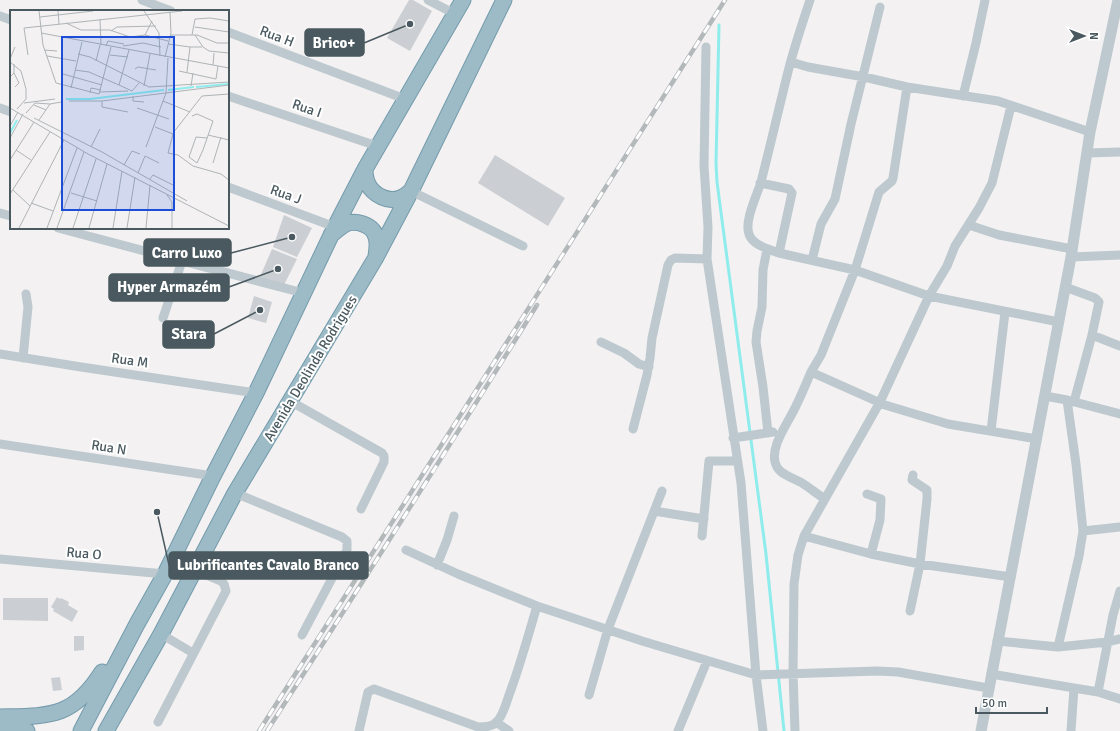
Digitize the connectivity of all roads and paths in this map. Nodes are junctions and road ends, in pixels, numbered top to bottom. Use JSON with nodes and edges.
{"nodes":[{"id":1,"x":142,"y":0,"type":"edge"},
{"id":2,"x":428,"y":0,"type":"edge"},
{"id":3,"x":464,"y":0,"type":"edge"},
{"id":4,"x":504,"y":0,"type":"edge"},
{"id":5,"x":810,"y":0,"type":"edge"},
{"id":6,"x":985,"y":0,"type":"edge"},
{"id":7,"x":1118,"y":0,"type":"edge"},
{"id":8,"x":880,"y":7,"type":"dead end"},
{"id":9,"x":168,"y":10,"type":"edge"},
{"id":10,"x":455,"y":14,"type":"junction"},
{"id":11,"x":0,"y":16,"type":"edge"},
{"id":12,"x":10,"y":20,"type":"edge"},
{"id":13,"x":229,"y":32,"type":"edge"},
{"id":14,"x":706,"y":47,"type":"dead end"},
{"id":15,"x":790,"y":62,"type":"junction"},
{"id":16,"x":864,"y":77,"type":"junction"},
{"id":17,"x":906,"y":87,"type":"junction"},
{"id":18,"x":229,"y":96,"type":"edge"},
{"id":19,"x":963,"y":96,"type":"junction"},
{"id":20,"x":405,"y":99,"type":"junction"},
{"id":21,"x":1011,"y":106,"type":"junction"},
{"id":22,"x":0,"y":108,"type":"edge"},
{"id":23,"x":10,"y":112,"type":"edge"},
{"id":24,"x":1090,"y":132,"type":"junction"},
{"id":25,"x":377,"y":146,"type":"junction"},
{"id":26,"x":1087,"y":152,"type":"junction"},
{"id":27,"x":1120,"y":152,"type":"edge"},
{"id":28,"x":364,"y":169,"type":"junction"},
{"id":29,"x":760,"y":183,"type":"junction"},
{"id":30,"x":229,"y":187,"type":"edge"},
{"id":31,"x":411,"y":191,"type":"junction"},
{"id":32,"x":0,"y":212,"type":"edge"},
{"id":33,"x":10,"y":216,"type":"edge"},
{"id":34,"x":969,"y":226,"type":"junction"},
{"id":35,"x":62,"y":229,"type":"edge"},
{"id":36,"x":333,"y":231,"type":"junction"},
{"id":37,"x":524,"y":246,"type":"dead end"},
{"id":38,"x":767,"y":249,"type":"junction"},
{"id":39,"x":779,"y":253,"type":"junction"},
{"id":40,"x":1072,"y":253,"type":"junction"},
{"id":41,"x":1120,"y":255,"type":"edge"},
{"id":42,"x":375,"y":259,"type":"junction"},
{"id":43,"x":707,"y":259,"type":"junction"},
{"id":44,"x":812,"y":260,"type":"junction"},
{"id":45,"x":182,"y":261,"type":"junction"},
{"id":46,"x":855,"y":270,"type":"junction"},
{"id":47,"x":1066,"y":288,"type":"junction"},
{"id":48,"x":303,"y":293,"type":"junction"},
{"id":49,"x":26,"y":294,"type":"dead end"},
{"id":50,"x":929,"y":296,"type":"junction"},
{"id":51,"x":1005,"y":312,"type":"junction"},
{"id":52,"x":163,"y":318,"type":"dead end"},
{"id":53,"x":1059,"y":322,"type":"junction"},
{"id":54,"x":1092,"y":335,"type":"junction"},
{"id":55,"x":601,"y":342,"type":"dead end"},
{"id":56,"x":1120,"y":346,"type":"edge"},
{"id":57,"x":0,"y":354,"type":"edge"},
{"id":58,"x":23,"y":358,"type":"junction"},
{"id":59,"x":649,"y":367,"type":"junction"},
{"id":60,"x":812,"y":372,"type":"junction"},
{"id":61,"x":256,"y":392,"type":"junction"},
{"id":62,"x":1045,"y":396,"type":"junction"},
{"id":63,"x":290,"y":401,"type":"junction"},
{"id":64,"x":1070,"y":401,"type":"junction"},
{"id":65,"x":880,"y":402,"type":"junction"},
{"id":66,"x":1120,"y":414,"type":"edge"},
{"id":67,"x":633,"y":429,"type":"dead end"},
{"id":68,"x":991,"y":431,"type":"junction"},
{"id":69,"x":782,"y":432,"type":"junction"},
{"id":70,"x":764,"y":433,"type":"junction"},
{"id":71,"x":737,"y":437,"type":"junction"},
{"id":72,"x":1037,"y":439,"type":"junction"},
{"id":73,"x":0,"y":444,"type":"edge"},
{"id":74,"x":737,"y":461,"type":"junction"},
{"id":75,"x":213,"y":476,"type":"junction"},
{"id":76,"x":913,"y":476,"type":"dead end"},
{"id":77,"x":662,"y":491,"type":"dead end"},
{"id":78,"x":234,"y":493,"type":"junction"},
{"id":79,"x":867,"y":494,"type":"dead end"},
{"id":80,"x":824,"y":499,"type":"junction"},
{"id":81,"x":361,"y":509,"type":"dead end"},
{"id":82,"x":654,"y":511,"type":"junction"},
{"id":83,"x":454,"y":516,"type":"dead end"},
{"id":84,"x":704,"y":520,"type":"junction"},
{"id":85,"x":1120,"y":527,"type":"edge"},
{"id":86,"x":1083,"y":531,"type":"junction"},
{"id":87,"x":702,"y":536,"type":"dead end"},
{"id":88,"x":804,"y":536,"type":"junction"},
{"id":89,"x":406,"y":550,"type":"dead end"},
{"id":90,"x":871,"y":554,"type":"junction"},
{"id":91,"x":0,"y":559,"type":"edge"},
{"id":92,"x":920,"y":564,"type":"junction"},
{"id":93,"x":437,"y":565,"type":"junction"},
{"id":94,"x":195,"y":570,"type":"junction"},
{"id":95,"x":165,"y":574,"type":"junction"},
{"id":96,"x":1011,"y":577,"type":"junction"},
{"id":97,"x":1120,"y":591,"type":"edge"},
{"id":98,"x":537,"y":606,"type":"junction"},
{"id":99,"x":910,"y":611,"type":"dead end"},
{"id":100,"x":137,"y":624,"type":"junction"},
{"id":101,"x":608,"y":629,"type":"junction"},
{"id":102,"x":161,"y":634,"type":"junction"},
{"id":103,"x":302,"y":635,"type":"dead end"},
{"id":104,"x":1120,"y":639,"type":"edge"},
{"id":105,"x":997,"y":641,"type":"junction"},
{"id":106,"x":1107,"y":642,"type":"junction"},
{"id":107,"x":1058,"y":647,"type":"junction"},
{"id":108,"x":193,"y":653,"type":"junction"},
{"id":109,"x":707,"y":661,"type":"junction"},
{"id":110,"x":789,"y":674,"type":"junction"},
{"id":111,"x":991,"y":674,"type":"junction"},
{"id":112,"x":756,"y":675,"type":"junction"},
{"id":113,"x":988,"y":688,"type":"junction"},
{"id":114,"x":1074,"y":688,"type":"junction"},
{"id":115,"x":1098,"y":692,"type":"junction"},
{"id":116,"x":589,"y":695,"type":"dead end"},
{"id":117,"x":1120,"y":699,"type":"edge"},
{"id":118,"x":0,"y":717,"type":"edge"},
{"id":119,"x":158,"y":722,"type":"dead end"},
{"id":120,"x":496,"y":722,"type":"junction"},
{"id":121,"x":0,"y":730,"type":"edge"},
{"id":122,"x":27,"y":731,"type":"edge"},
{"id":123,"x":81,"y":731,"type":"edge"},
{"id":124,"x":106,"y":731,"type":"edge"},
{"id":125,"x":359,"y":731,"type":"edge"},
{"id":126,"x":509,"y":731,"type":"edge"},
{"id":127,"x":678,"y":731,"type":"edge"},
{"id":128,"x":763,"y":731,"type":"edge"},
{"id":129,"x":795,"y":731,"type":"edge"},
{"id":130,"x":981,"y":731,"type":"edge"},
{"id":131,"x":1072,"y":731,"type":"edge"}],
"edges":[{"from":1,"to":9,"type":"street"},
{"from":2,"to":10,"type":"street"},
{"from":3,"to":10,"type":"highway"},
{"from":4,"to":31,"type":"highway","name":"Avenida Deolinda Rodrigues"},
{"from":5,"to":15,"type":"street"},
{"from":6,"to":19,"type":"street"},
{"from":7,"to":24,"type":"street"},
{"from":8,"to":16,"type":"street"},
{"from":10,"to":20,"type":"highway"},
{"from":11,"to":12,"type":"street"},
{"from":13,"to":20,"type":"street","name":"Rua H"},
{"from":14,"to":43,"type":"street"},
{"from":15,"to":16,"type":"street"},
{"from":15,"to":29,"type":"street"},
{"from":16,"to":17,"type":"street"},
{"from":16,"to":44,"type":"street"},
{"from":17,"to":19,"type":"street"},
{"from":17,"to":46,"type":"street"},
{"from":18,"to":25,"type":"street","name":"Rua I"},
{"from":19,"to":21,"type":"street"},
{"from":20,"to":25,"type":"highway"},
{"from":21,"to":24,"type":"street"},
{"from":21,"to":34,"type":"street"},
{"from":22,"to":23,"type":"street"},
{"from":24,"to":26,"type":"street"},
{"from":25,"to":28,"type":"highway"},
{"from":26,"to":27,"type":"street"},
{"from":26,"to":40,"type":"street"},
{"from":28,"to":31,"type":"highway"},
{"from":28,"to":36,"type":"highway"},
{"from":29,"to":38,"type":"street"},
{"from":29,"to":39,"type":"street"},
{"from":30,"to":36,"type":"street","name":"Rua J"},
{"from":31,"to":37,"type":"street"},
{"from":31,"to":42,"type":"highway","name":"Avenida Deolinda Rodrigues"},
{"from":32,"to":33,"type":"street"},
{"from":34,"to":40,"type":"street"},
{"from":34,"to":50,"type":"street"},
{"from":35,"to":45,"type":"street"},
{"from":36,"to":42,"type":"highway"},
{"from":36,"to":48,"type":"highway"},
{"from":38,"to":39,"type":"street"},
{"from":38,"to":70,"type":"street"},
{"from":39,"to":44,"type":"street"},
{"from":40,"to":41,"type":"street"},
{"from":40,"to":47,"type":"street"},
{"from":42,"to":63,"type":"highway","name":"Avenida Deolinda Rodrigues"},
{"from":43,"to":59,"type":"street"},
{"from":43,"to":71,"type":"street"},
{"from":44,"to":46,"type":"street"},
{"from":45,"to":48,"type":"street"},
{"from":45,"to":52,"type":"street"},
{"from":46,"to":50,"type":"street"},
{"from":46,"to":60,"type":"street"},
{"from":47,"to":53,"type":"street"},
{"from":47,"to":54,"type":"street"},
{"from":48,"to":61,"type":"highway"},
{"from":49,"to":58,"type":"street"},
{"from":50,"to":51,"type":"street"},
{"from":50,"to":65,"type":"street"},
{"from":51,"to":53,"type":"street"},
{"from":51,"to":68,"type":"street"},
{"from":53,"to":62,"type":"street"},
{"from":54,"to":56,"type":"street"},
{"from":54,"to":64,"type":"street"},
{"from":55,"to":59,"type":"street"},
{"from":57,"to":58,"type":"street","name":"Rua M"},
{"from":58,"to":61,"type":"street","name":"Rua M"},
{"from":59,"to":67,"type":"street"},
{"from":60,"to":65,"type":"street"},
{"from":60,"to":69,"type":"street"},
{"from":61,"to":75,"type":"highway"},
{"from":62,"to":64,"type":"street"},
{"from":62,"to":72,"type":"street"},
{"from":63,"to":78,"type":"highway","name":"Avenida Deolinda Rodrigues"},
{"from":63,"to":81,"type":"street"},
{"from":64,"to":66,"type":"street"},
{"from":64,"to":86,"type":"street"},
{"from":65,"to":68,"type":"street"},
{"from":65,"to":80,"type":"street"},
{"from":68,"to":72,"type":"street"},
{"from":69,"to":70,"type":"street"},
{"from":69,"to":80,"type":"street"},
{"from":70,"to":71,"type":"street"},
{"from":71,"to":74,"type":"street"},
{"from":72,"to":96,"type":"street"},
{"from":73,"to":75,"type":"street","name":"Rua N"},
{"from":74,"to":84,"type":"street"},
{"from":74,"to":112,"type":"street"},
{"from":75,"to":95,"type":"highway"},
{"from":76,"to":92,"type":"street"},
{"from":77,"to":82,"type":"street"},
{"from":78,"to":94,"type":"highway","name":"Avenida Deolinda Rodrigues"},
{"from":78,"to":103,"type":"street"},
{"from":79,"to":90,"type":"street"},
{"from":80,"to":88,"type":"street"},
{"from":82,"to":84,"type":"street"},
{"from":82,"to":101,"type":"street"},
{"from":83,"to":93,"type":"street"},
{"from":84,"to":87,"type":"street"},
{"from":85,"to":86,"type":"street"},
{"from":86,"to":107,"type":"street"},
{"from":88,"to":90,"type":"street"},
{"from":88,"to":110,"type":"street"},
{"from":89,"to":93,"type":"street"},
{"from":90,"to":92,"type":"street"},
{"from":91,"to":95,"type":"street","name":"Rua O"},
{"from":92,"to":96,"type":"street"},
{"from":92,"to":99,"type":"street"},
{"from":93,"to":98,"type":"street"},
{"from":94,"to":102,"type":"highway","name":"Avenida Deolinda Rodrigues"},
{"from":94,"to":108,"type":"street"},
{"from":95,"to":100,"type":"highway"},
{"from":96,"to":105,"type":"street"},
{"from":97,"to":106,"type":"street"},
{"from":98,"to":101,"type":"street"},
{"from":98,"to":120,"type":"street"},
{"from":100,"to":118,"type":"highway"},
{"from":100,"to":123,"type":"highway"},
{"from":101,"to":109,"type":"street"},
{"from":101,"to":116,"type":"street"},
{"from":102,"to":108,"type":"street"},
{"from":102,"to":124,"type":"highway","name":"Avenida Deolinda Rodrigues"},
{"from":104,"to":106,"type":"street"},
{"from":105,"to":107,"type":"street"},
{"from":105,"to":111,"type":"street"},
{"from":106,"to":107,"type":"street"},
{"from":106,"to":115,"type":"street"},
{"from":108,"to":119,"type":"street"},
{"from":109,"to":112,"type":"street"},
{"from":109,"to":127,"type":"street"},
{"from":110,"to":112,"type":"street"},
{"from":110,"to":113,"type":"street"},
{"from":110,"to":129,"type":"street"},
{"from":111,"to":113,"type":"street"},
{"from":111,"to":114,"type":"street"},
{"from":112,"to":128,"type":"street"},
{"from":113,"to":130,"type":"street"},
{"from":114,"to":115,"type":"street"},
{"from":114,"to":131,"type":"street"},
{"from":115,"to":117,"type":"street"},
{"from":120,"to":125,"type":"street"},
{"from":120,"to":126,"type":"street"},
{"from":121,"to":122,"type":"highway"}]}
